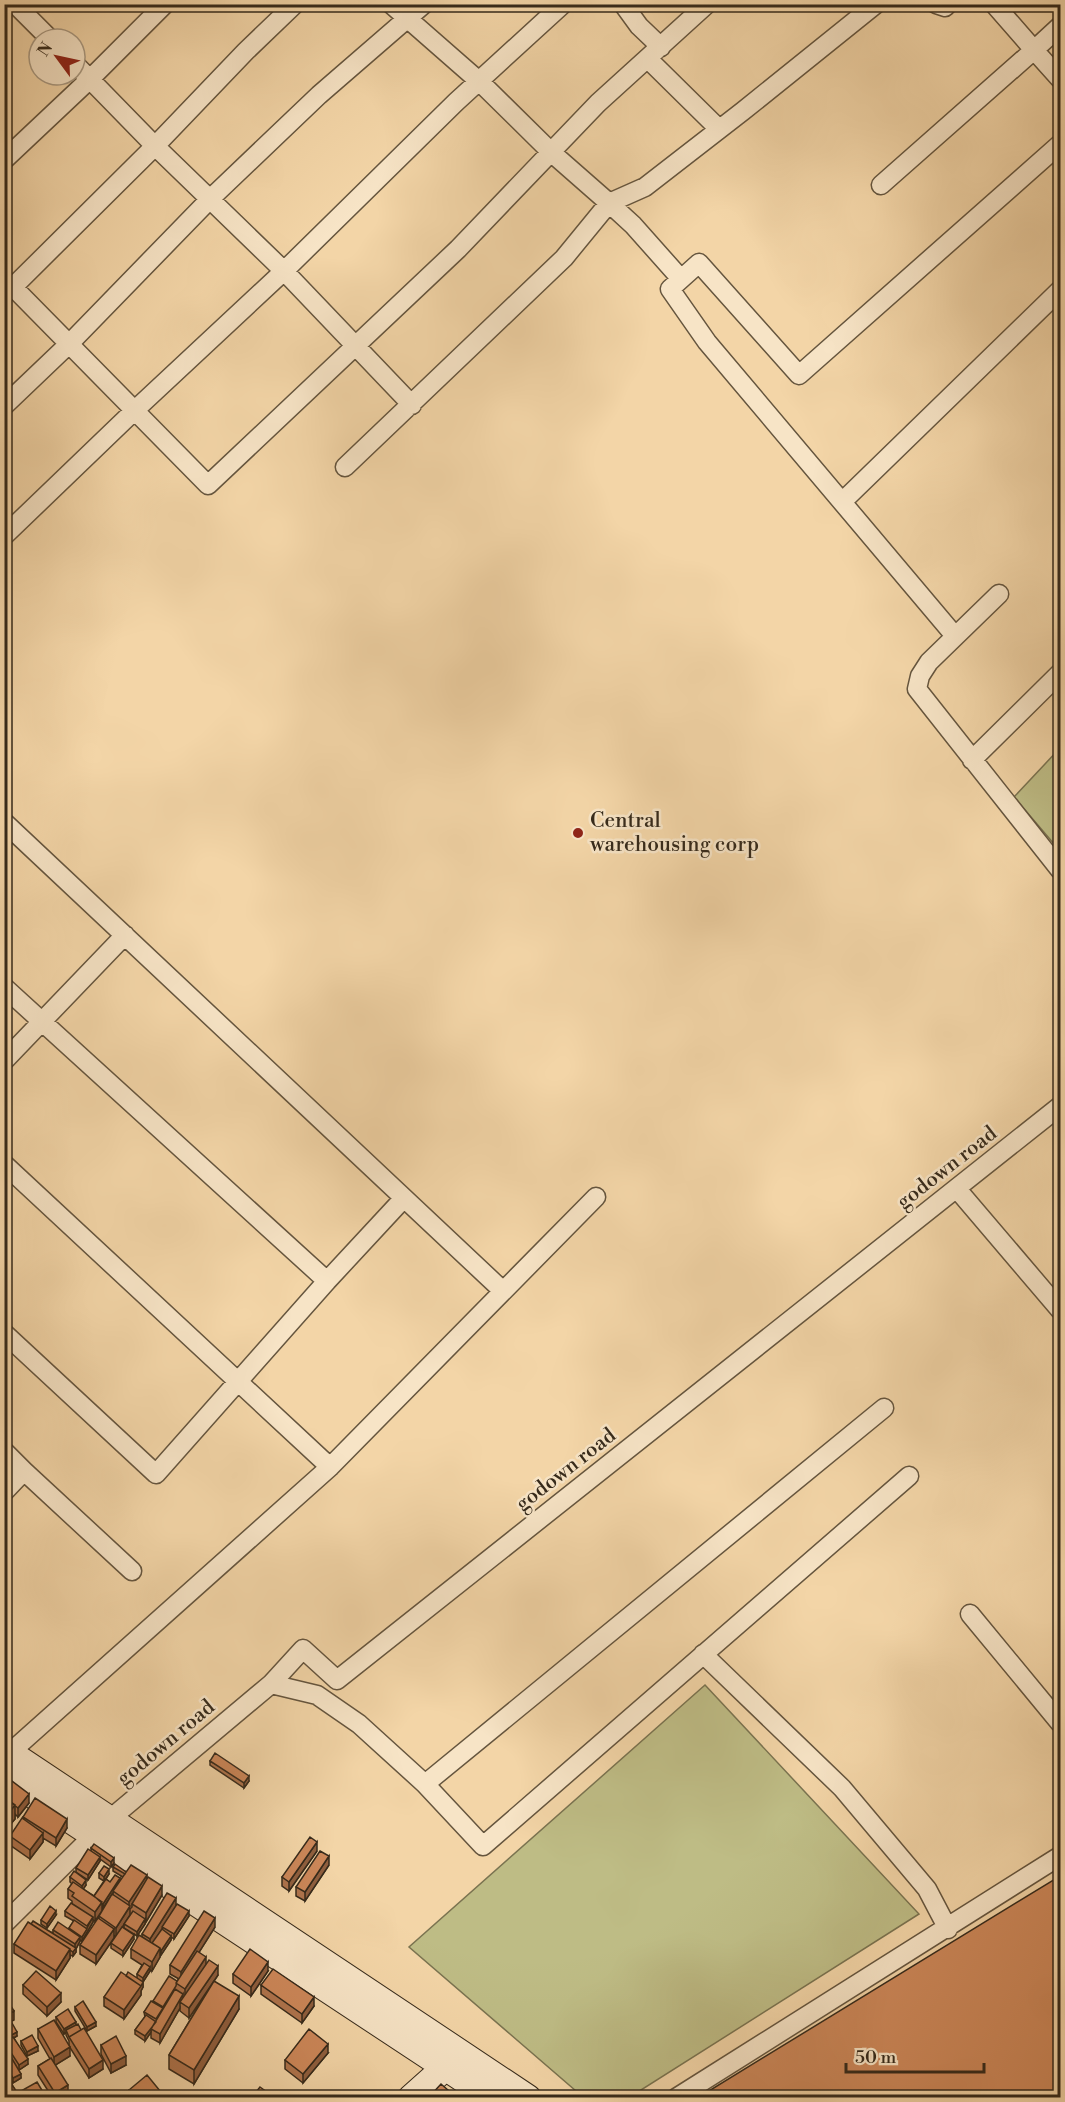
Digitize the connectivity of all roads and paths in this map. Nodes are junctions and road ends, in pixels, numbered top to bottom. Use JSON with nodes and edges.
{"nodes":[{"id":1,"x":165,"y":4,"type":"edge"},
{"id":2,"x":295,"y":4,"type":"edge"},
{"id":3,"x":391,"y":4,"type":"edge"},
{"id":4,"x":424,"y":4,"type":"edge"},
{"id":5,"x":563,"y":4,"type":"edge"},
{"id":6,"x":623,"y":4,"type":"edge"},
{"id":7,"x":707,"y":4,"type":"edge"},
{"id":8,"x":876,"y":4,"type":"edge"},
{"id":9,"x":936,"y":4,"type":"edge"},
{"id":10,"x":948,"y":4,"type":"edge"},
{"id":11,"x":994,"y":4,"type":"edge"},
{"id":12,"x":14,"y":8,"type":"edge"},
{"id":13,"x":407,"y":20,"type":"junction"},
{"id":14,"x":1060,"y":26,"type":"edge"},
{"id":15,"x":36,"y":27,"type":"edge"},
{"id":16,"x":1034,"y":50,"type":"junction"},
{"id":17,"x":655,"y":53,"type":"junction"},
{"id":18,"x":87,"y":76,"type":"edge"},
{"id":19,"x":90,"y":79,"type":"junction"},
{"id":20,"x":1060,"y":79,"type":"edge"},
{"id":21,"x":480,"y":82,"type":"junction"},
{"id":22,"x":719,"y":129,"type":"junction"},
{"id":23,"x":1060,"y":144,"type":"edge"},
{"id":24,"x":155,"y":146,"type":"junction"},
{"id":25,"x":552,"y":153,"type":"junction"},
{"id":26,"x":4,"y":160,"type":"edge"},
{"id":27,"x":881,"y":185,"type":"dead end"},
{"id":28,"x":210,"y":199,"type":"junction"},
{"id":29,"x":609,"y":203,"type":"junction"},
{"id":30,"x":284,"y":271,"type":"junction"},
{"id":31,"x":681,"y":279,"type":"junction"},
{"id":32,"x":7,"y":286,"type":"edge"},
{"id":33,"x":1060,"y":290,"type":"edge"},
{"id":34,"x":70,"y":343,"type":"junction"},
{"id":35,"x":356,"y":347,"type":"junction"},
{"id":36,"x":412,"y":405,"type":"junction"},
{"id":37,"x":4,"y":406,"type":"edge"},
{"id":38,"x":135,"y":410,"type":"junction"},
{"id":39,"x":345,"y":467,"type":"dead end"},
{"id":40,"x":843,"y":502,"type":"junction"},
{"id":41,"x":4,"y":536,"type":"edge"},
{"id":42,"x":999,"y":594,"type":"dead end"},
{"id":43,"x":955,"y":636,"type":"junction"},
{"id":44,"x":1060,"y":673,"type":"edge"},
{"id":45,"x":972,"y":760,"type":"junction"},
{"id":46,"x":4,"y":822,"type":"edge"},
{"id":47,"x":1060,"y":870,"type":"edge"},
{"id":48,"x":124,"y":935,"type":"junction"},
{"id":49,"x":4,"y":987,"type":"edge"},
{"id":50,"x":42,"y":1022,"type":"junction"},
{"id":51,"x":4,"y":1061,"type":"edge"},
{"id":52,"x":1060,"y":1106,"type":"edge"},
{"id":53,"x":4,"y":1164,"type":"edge"},
{"id":54,"x":957,"y":1189,"type":"junction"},
{"id":55,"x":596,"y":1197,"type":"dead end"},
{"id":56,"x":404,"y":1198,"type":"junction"},
{"id":57,"x":327,"y":1281,"type":"junction"},
{"id":58,"x":503,"y":1291,"type":"junction"},
{"id":59,"x":1060,"y":1310,"type":"edge"},
{"id":60,"x":4,"y":1333,"type":"edge"},
{"id":61,"x":238,"y":1382,"type":"junction"},
{"id":62,"x":884,"y":1408,"type":"dead end"},
{"id":63,"x":4,"y":1451,"type":"edge"},
{"id":64,"x":330,"y":1467,"type":"junction"},
{"id":65,"x":24,"y":1471,"type":"junction"},
{"id":66,"x":909,"y":1476,"type":"dead end"},
{"id":67,"x":4,"y":1492,"type":"edge"},
{"id":68,"x":132,"y":1571,"type":"dead end"},
{"id":69,"x":970,"y":1614,"type":"dead end"},
{"id":70,"x":703,"y":1654,"type":"junction"},
{"id":71,"x":271,"y":1684,"type":"junction"},
{"id":72,"x":1060,"y":1723,"type":"edge"},
{"id":73,"x":6,"y":1759,"type":"edge"},
{"id":74,"x":425,"y":1784,"type":"junction"},
{"id":75,"x":102,"y":1827,"type":"junction"},
{"id":76,"x":1060,"y":1856,"type":"edge"},
{"id":77,"x":4,"y":1924,"type":"edge"},
{"id":78,"x":948,"y":1929,"type":"junction"},
{"id":79,"x":454,"y":2060,"type":"junction"},
{"id":80,"x":411,"y":2097,"type":"edge"},
{"id":81,"x":492,"y":2097,"type":"edge"},
{"id":82,"x":528,"y":2097,"type":"edge"},
{"id":83,"x":676,"y":2097,"type":"edge"}],
"edges":[{"from":1,"to":19,"type":"street"},
{"from":2,"to":24,"type":"street"},
{"from":3,"to":13,"type":"street"},
{"from":4,"to":13,"type":"street"},
{"from":5,"to":21,"type":"street"},
{"from":6,"to":17,"type":"street"},
{"from":7,"to":17,"type":"street"},
{"from":8,"to":22,"type":"street"},
{"from":9,"to":10,"type":"street"},
{"from":11,"to":16,"type":"street"},
{"from":12,"to":15,"type":"street"},
{"from":13,"to":21,"type":"street"},
{"from":13,"to":28,"type":"street"},
{"from":14,"to":16,"type":"street"},
{"from":16,"to":20,"type":"street"},
{"from":16,"to":27,"type":"street"},
{"from":17,"to":22,"type":"street"},
{"from":17,"to":25,"type":"street"},
{"from":18,"to":19,"type":"street"},
{"from":19,"to":24,"type":"street"},
{"from":19,"to":26,"type":"street"},
{"from":21,"to":25,"type":"street"},
{"from":21,"to":30,"type":"street"},
{"from":22,"to":29,"type":"street"},
{"from":23,"to":31,"type":"street"},
{"from":24,"to":28,"type":"street"},
{"from":24,"to":32,"type":"street"},
{"from":25,"to":29,"type":"street"},
{"from":25,"to":35,"type":"street"},
{"from":28,"to":30,"type":"street"},
{"from":28,"to":34,"type":"street"},
{"from":29,"to":31,"type":"street"},
{"from":29,"to":36,"type":"street"},
{"from":30,"to":35,"type":"street"},
{"from":30,"to":38,"type":"street"},
{"from":31,"to":40,"type":"street"},
{"from":32,"to":34,"type":"street"},
{"from":33,"to":40,"type":"street"},
{"from":34,"to":37,"type":"street"},
{"from":34,"to":38,"type":"street"},
{"from":35,"to":36,"type":"street"},
{"from":35,"to":38,"type":"street"},
{"from":36,"to":39,"type":"street"},
{"from":38,"to":41,"type":"street"},
{"from":40,"to":43,"type":"street"},
{"from":42,"to":43,"type":"street"},
{"from":43,"to":45,"type":"street"},
{"from":44,"to":45,"type":"street"},
{"from":45,"to":47,"type":"street"},
{"from":46,"to":48,"type":"street"},
{"from":48,"to":50,"type":"street"},
{"from":48,"to":56,"type":"street"},
{"from":49,"to":50,"type":"street"},
{"from":50,"to":51,"type":"street"},
{"from":50,"to":57,"type":"street"},
{"from":52,"to":54,"type":"street","name":"godown road"},
{"from":53,"to":61,"type":"street"},
{"from":54,"to":59,"type":"street"},
{"from":54,"to":71,"type":"street","name":"godown road"},
{"from":55,"to":58,"type":"street"},
{"from":56,"to":57,"type":"street"},
{"from":56,"to":58,"type":"street"},
{"from":57,"to":61,"type":"street"},
{"from":58,"to":64,"type":"street"},
{"from":60,"to":61,"type":"street"},
{"from":61,"to":64,"type":"street"},
{"from":62,"to":74,"type":"street"},
{"from":63,"to":65,"type":"street"},
{"from":64,"to":73,"type":"street"},
{"from":65,"to":67,"type":"street"},
{"from":65,"to":68,"type":"street"},
{"from":66,"to":70,"type":"street"},
{"from":69,"to":72,"type":"street"},
{"from":70,"to":74,"type":"street"},
{"from":70,"to":78,"type":"street"},
{"from":71,"to":74,"type":"street"},
{"from":71,"to":75,"type":"street","name":"godown road"},
{"from":73,"to":75,"type":"street"},
{"from":75,"to":77,"type":"street","name":"godown road"},
{"from":75,"to":79,"type":"street"},
{"from":76,"to":78,"type":"street"},
{"from":78,"to":83,"type":"street"},
{"from":79,"to":80,"type":"street"},
{"from":79,"to":81,"type":"street"},
{"from":79,"to":82,"type":"street"}]}
